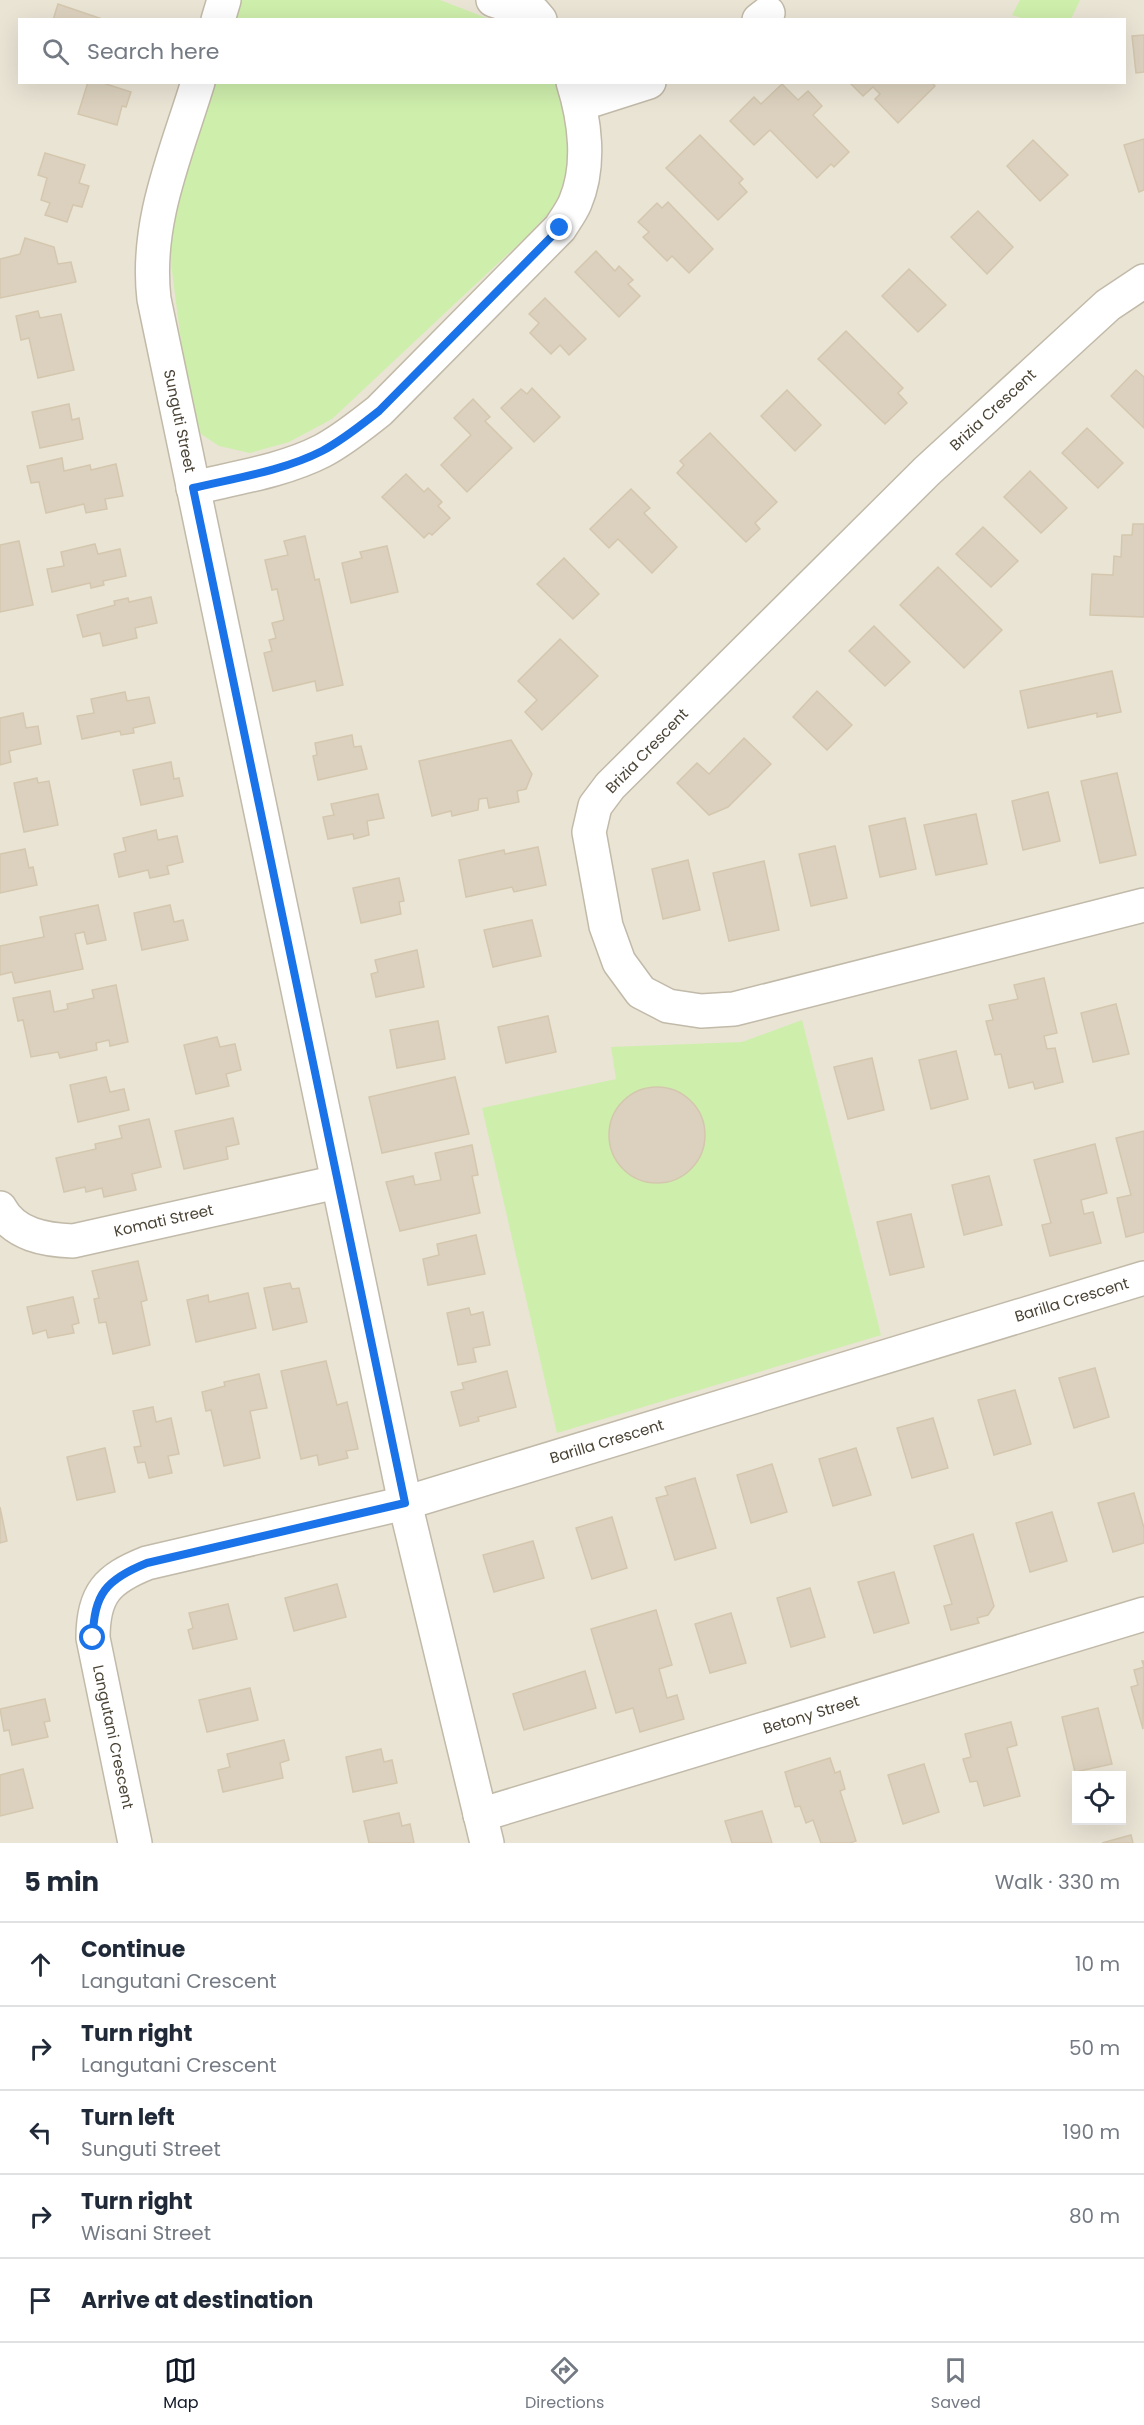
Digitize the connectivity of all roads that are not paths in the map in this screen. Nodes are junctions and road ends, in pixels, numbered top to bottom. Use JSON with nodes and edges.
{"nodes":[{"id":1,"x":224,"y":0,"type":"edge"},
{"id":2,"x":493,"y":0,"type":"edge"},
{"id":3,"x":219,"y":18,"type":"edge"},
{"id":4,"x":538,"y":18,"type":"edge"},
{"id":5,"x":197,"y":84,"type":"edge"},
{"id":6,"x":636,"y":84,"type":"edge"},
{"id":7,"x":576,"y":93,"type":"edge"},
{"id":8,"x":1144,"y":281,"type":"edge"},
{"id":9,"x":193,"y":488,"type":"junction"},
{"id":10,"x":1144,"y":905,"type":"edge"},
{"id":11,"x":337,"y":1182,"type":"junction"},
{"id":12,"x":0,"y":1208,"type":"edge"},
{"id":13,"x":1144,"y":1278,"type":"edge"},
{"id":14,"x":405,"y":1503,"type":"junction"},
{"id":15,"x":1144,"y":1614,"type":"edge"},
{"id":16,"x":484,"y":1829,"type":"edge"},
{"id":17,"x":135,"y":1843,"type":"edge"}],
"edges":[{"from":1,"to":3,"type":"street"},
{"from":2,"to":4,"type":"street"},
{"from":5,"to":9,"type":"street","name":"Sunguti Street"},
{"from":6,"to":7,"type":"street"},
{"from":7,"to":9,"type":"street"},
{"from":8,"to":10,"type":"street","name":"Brizia Crescent"},
{"from":9,"to":11,"type":"street","name":"Sunguti Street"},
{"from":11,"to":12,"type":"street","name":"Komati Street"},
{"from":11,"to":14,"type":"street","name":"Sunguti Street"},
{"from":13,"to":14,"type":"street","name":"Barilla Crescent"},
{"from":14,"to":16,"type":"street"},
{"from":14,"to":17,"type":"street","name":"Langutani Crescent"},
{"from":15,"to":16,"type":"street","name":"Betony Street"}]}
